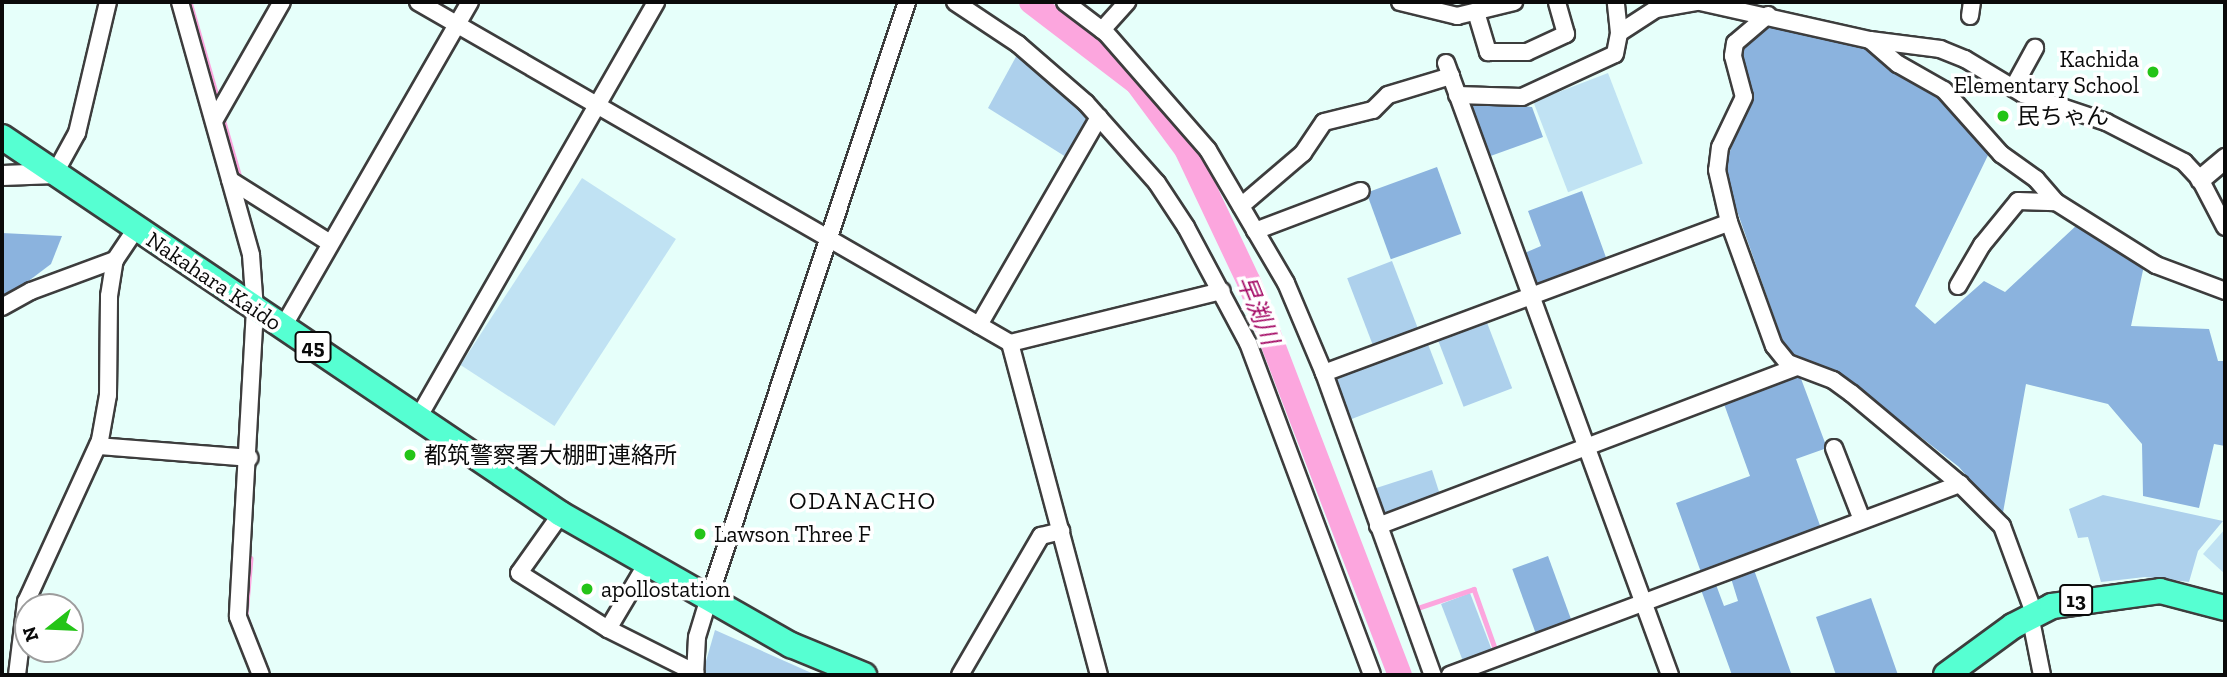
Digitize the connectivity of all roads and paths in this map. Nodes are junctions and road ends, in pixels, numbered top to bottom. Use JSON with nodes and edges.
{"nodes":[{"id":1,"x":108,"y":2,"type":"edge"},
{"id":2,"x":180,"y":2,"type":"edge"},
{"id":3,"x":282,"y":2,"type":"edge"},
{"id":4,"x":418,"y":2,"type":"edge"},
{"id":5,"x":470,"y":2,"type":"edge"},
{"id":6,"x":656,"y":2,"type":"edge"},
{"id":7,"x":908,"y":2,"type":"edge"},
{"id":8,"x":955,"y":2,"type":"edge"},
{"id":9,"x":1065,"y":2,"type":"edge"},
{"id":10,"x":1128,"y":2,"type":"edge"},
{"id":11,"x":1400,"y":2,"type":"edge"},
{"id":12,"x":1514,"y":2,"type":"edge"},
{"id":13,"x":1558,"y":2,"type":"edge"},
{"id":14,"x":1616,"y":2,"type":"edge"},
{"id":15,"x":1699,"y":2,"type":"edge"},
{"id":16,"x":1444,"y":8,"type":"edge"},
{"id":17,"x":1476,"y":12,"type":"junction"},
{"id":18,"x":1768,"y":15,"type":"junction"},
{"id":19,"x":457,"y":23,"type":"junction"},
{"id":20,"x":1102,"y":30,"type":"junction"},
{"id":21,"x":1619,"y":33,"type":"junction"},
{"id":22,"x":1871,"y":40,"type":"junction"},
{"id":23,"x":1967,"y":43,"type":"dead end"},
{"id":24,"x":2035,"y":48,"type":"dead end"},
{"id":25,"x":1965,"y":60,"type":"junction"},
{"id":26,"x":2013,"y":88,"type":"junction"},
{"id":27,"x":1457,"y":95,"type":"junction"},
{"id":28,"x":597,"y":102,"type":"junction"},
{"id":29,"x":1099,"y":117,"type":"junction"},
{"id":30,"x":215,"y":120,"type":"junction"},
{"id":31,"x":2,"y":137,"type":"edge"},
{"id":32,"x":2225,"y":158,"type":"edge"},
{"id":33,"x":55,"y":173,"type":"junction"},
{"id":34,"x":2,"y":175,"type":"edge"},
{"id":35,"x":2200,"y":179,"type":"junction"},
{"id":36,"x":230,"y":180,"type":"junction"},
{"id":37,"x":1361,"y":191,"type":"dead end"},
{"id":38,"x":2056,"y":202,"type":"junction"},
{"id":39,"x":1241,"y":206,"type":"junction"},
{"id":40,"x":1730,"y":222,"type":"junction"},
{"id":41,"x":2225,"y":227,"type":"edge"},
{"id":42,"x":136,"y":229,"type":"junction"},
{"id":43,"x":1255,"y":231,"type":"junction"},
{"id":44,"x":827,"y":239,"type":"junction"},
{"id":45,"x":330,"y":243,"type":"junction"},
{"id":46,"x":116,"y":260,"type":"junction"},
{"id":47,"x":1958,"y":286,"type":"dead end"},
{"id":48,"x":1222,"y":291,"type":"junction"},
{"id":49,"x":2225,"y":291,"type":"edge"},
{"id":50,"x":1532,"y":298,"type":"junction"},
{"id":51,"x":2,"y":307,"type":"edge"},
{"id":52,"x":256,"y":309,"type":"junction"},
{"id":53,"x":979,"y":325,"type":"junction"},
{"id":54,"x":283,"y":327,"type":"junction"},
{"id":55,"x":1010,"y":344,"type":"junction"},
{"id":56,"x":1796,"y":367,"type":"junction"},
{"id":57,"x":1324,"y":373,"type":"junction"},
{"id":58,"x":418,"y":418,"type":"junction"},
{"id":59,"x":98,"y":446,"type":"junction"},
{"id":60,"x":1834,"y":447,"type":"dead end"},
{"id":61,"x":1587,"y":450,"type":"junction"},
{"id":62,"x":250,"y":458,"type":"junction"},
{"id":63,"x":1960,"y":484,"type":"junction"},
{"id":64,"x":561,"y":514,"type":"junction"},
{"id":65,"x":1862,"y":520,"type":"junction"},
{"id":66,"x":1378,"y":526,"type":"junction"},
{"id":67,"x":1061,"y":531,"type":"junction"},
{"id":68,"x":646,"y":565,"type":"junction"},
{"id":69,"x":709,"y":601,"type":"junction"},
{"id":70,"x":1643,"y":601,"type":"junction"},
{"id":71,"x":2225,"y":608,"type":"edge"},
{"id":72,"x":2032,"y":614,"type":"junction"},
{"id":73,"x":608,"y":629,"type":"junction"},
{"id":74,"x":696,"y":674,"type":"edge"},
{"id":75,"x":17,"y":675,"type":"edge"},
{"id":76,"x":261,"y":675,"type":"edge"},
{"id":77,"x":864,"y":675,"type":"edge"},
{"id":78,"x":960,"y":675,"type":"edge"},
{"id":79,"x":1099,"y":675,"type":"edge"},
{"id":80,"x":1372,"y":675,"type":"edge"},
{"id":81,"x":1433,"y":675,"type":"edge"},
{"id":82,"x":1450,"y":675,"type":"edge"},
{"id":83,"x":1670,"y":675,"type":"edge"},
{"id":84,"x":1946,"y":675,"type":"edge"},
{"id":85,"x":2042,"y":675,"type":"edge"}],
"edges":[{"from":1,"to":33,"type":"street"},
{"from":2,"to":30,"type":"street"},
{"from":3,"to":30,"type":"street"},
{"from":4,"to":19,"type":"street"},
{"from":5,"to":19,"type":"street"},
{"from":6,"to":28,"type":"street"},
{"from":7,"to":44,"type":"street"},
{"from":8,"to":29,"type":"street"},
{"from":9,"to":20,"type":"street"},
{"from":10,"to":20,"type":"street"},
{"from":11,"to":16,"type":"street"},
{"from":12,"to":17,"type":"street"},
{"from":13,"to":17,"type":"street"},
{"from":14,"to":21,"type":"street"},
{"from":15,"to":18,"type":"street"},
{"from":15,"to":21,"type":"street"},
{"from":16,"to":17,"type":"street"},
{"from":18,"to":22,"type":"street"},
{"from":18,"to":40,"type":"street"},
{"from":19,"to":28,"type":"street"},
{"from":19,"to":45,"type":"street"},
{"from":20,"to":39,"type":"street"},
{"from":21,"to":27,"type":"street"},
{"from":22,"to":25,"type":"street"},
{"from":22,"to":38,"type":"street"},
{"from":23,"to":25,"type":"street"},
{"from":24,"to":26,"type":"street"},
{"from":25,"to":26,"type":"street"},
{"from":26,"to":35,"type":"street"},
{"from":27,"to":39,"type":"street"},
{"from":27,"to":50,"type":"street"},
{"from":28,"to":44,"type":"street"},
{"from":28,"to":58,"type":"street"},
{"from":29,"to":48,"type":"street"},
{"from":29,"to":53,"type":"street"},
{"from":30,"to":36,"type":"street"},
{"from":31,"to":33,"type":"main road","name":"Nakahara Kaido","number":"45"},
{"from":32,"to":35,"type":"street"},
{"from":33,"to":34,"type":"street"},
{"from":33,"to":42,"type":"main road","name":"Nakahara Kaido","number":"45"},
{"from":35,"to":41,"type":"street"},
{"from":36,"to":45,"type":"street"},
{"from":36,"to":52,"type":"street"},
{"from":37,"to":43,"type":"street"},
{"from":38,"to":47,"type":"street"},
{"from":38,"to":49,"type":"street"},
{"from":39,"to":43,"type":"street"},
{"from":40,"to":50,"type":"street"},
{"from":40,"to":56,"type":"street"},
{"from":42,"to":46,"type":"street"},
{"from":42,"to":52,"type":"main road","name":"Nakahara Kaido","number":"45"},
{"from":43,"to":57,"type":"street"},
{"from":44,"to":53,"type":"street"},
{"from":44,"to":69,"type":"street"},
{"from":45,"to":54,"type":"street"},
{"from":46,"to":51,"type":"street"},
{"from":46,"to":59,"type":"street"},
{"from":48,"to":55,"type":"street"},
{"from":48,"to":80,"type":"street"},
{"from":50,"to":57,"type":"street"},
{"from":50,"to":61,"type":"street"},
{"from":52,"to":54,"type":"main road","name":"Nakahara Kaido","number":"45"},
{"from":52,"to":62,"type":"street"},
{"from":53,"to":55,"type":"street"},
{"from":54,"to":58,"type":"main road","name":"Nakahara Kaido","number":"45"},
{"from":55,"to":67,"type":"street"},
{"from":56,"to":61,"type":"street"},
{"from":56,"to":63,"type":"street"},
{"from":57,"to":66,"type":"street"},
{"from":58,"to":64,"type":"main road","name":"Nakahara Kaido","number":"45"},
{"from":59,"to":62,"type":"street"},
{"from":59,"to":75,"type":"street"},
{"from":60,"to":65,"type":"street"},
{"from":61,"to":66,"type":"street"},
{"from":61,"to":70,"type":"street"},
{"from":62,"to":76,"type":"street"},
{"from":63,"to":65,"type":"street"},
{"from":63,"to":72,"type":"street"},
{"from":64,"to":68,"type":"main road","name":"Nakahara Kaido","number":"45"},
{"from":64,"to":73,"type":"street"},
{"from":65,"to":70,"type":"street"},
{"from":66,"to":81,"type":"street"},
{"from":67,"to":78,"type":"street"},
{"from":67,"to":79,"type":"street"},
{"from":68,"to":69,"type":"main road","name":"Nakahara Kaido","number":"45"},
{"from":68,"to":73,"type":"street"},
{"from":69,"to":74,"type":"street"},
{"from":69,"to":77,"type":"main road","name":"Nakahara Kaido","number":"45"},
{"from":70,"to":82,"type":"street"},
{"from":70,"to":83,"type":"street"},
{"from":71,"to":72,"type":"main road","number":"13"},
{"from":72,"to":84,"type":"main road","number":"13"},
{"from":72,"to":85,"type":"street"},
{"from":73,"to":74,"type":"street"}]}
